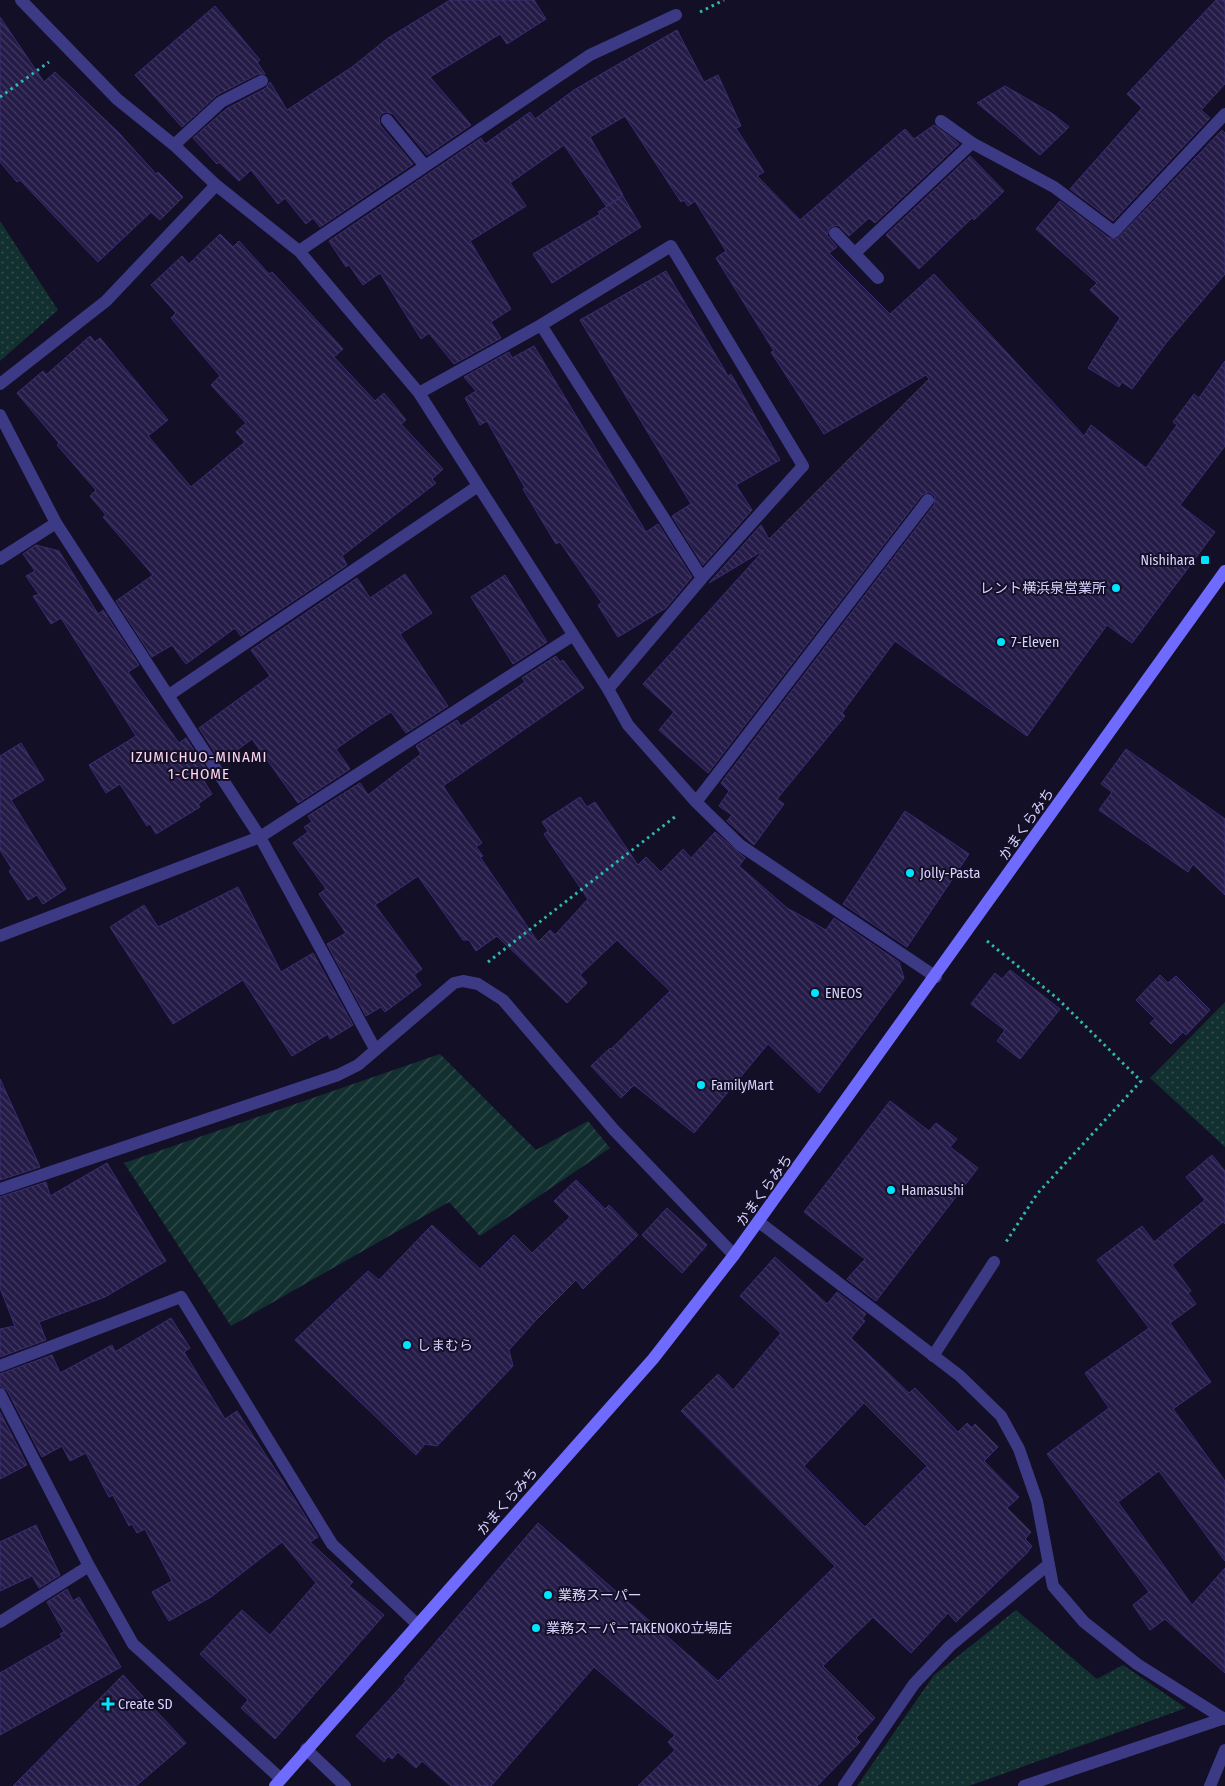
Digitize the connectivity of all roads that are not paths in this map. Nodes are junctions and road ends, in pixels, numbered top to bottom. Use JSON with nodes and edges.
{"nodes":[{"id":1,"x":21,"y":0,"type":"edge"},
{"id":2,"x":676,"y":15,"type":"dead end"},
{"id":3,"x":262,"y":81,"type":"dead end"},
{"id":4,"x":1225,"y":114,"type":"edge"},
{"id":5,"x":387,"y":120,"type":"dead end"},
{"id":6,"x":941,"y":122,"type":"dead end"},
{"id":7,"x":972,"y":143,"type":"junction"},
{"id":8,"x":174,"y":145,"type":"junction"},
{"id":9,"x":425,"y":166,"type":"junction"},
{"id":10,"x":216,"y":185,"type":"junction"},
{"id":11,"x":835,"y":232,"type":"dead end"},
{"id":12,"x":300,"y":251,"type":"junction"},
{"id":13,"x":855,"y":253,"type":"junction"},
{"id":14,"x":878,"y":278,"type":"dead end"},
{"id":15,"x":540,"y":325,"type":"junction"},
{"id":16,"x":0,"y":384,"type":"edge"},
{"id":17,"x":419,"y":393,"type":"junction"},
{"id":18,"x":0,"y":415,"type":"edge"},
{"id":19,"x":478,"y":486,"type":"junction"},
{"id":20,"x":928,"y":500,"type":"dead end"},
{"id":21,"x":56,"y":523,"type":"junction"},
{"id":22,"x":0,"y":559,"type":"edge"},
{"id":23,"x":1225,"y":571,"type":"edge"},
{"id":24,"x":702,"y":578,"type":"junction"},
{"id":25,"x":572,"y":636,"type":"junction"},
{"id":26,"x":608,"y":689,"type":"junction"},
{"id":27,"x":169,"y":695,"type":"junction"},
{"id":28,"x":696,"y":802,"type":"junction"},
{"id":29,"x":260,"y":837,"type":"junction"},
{"id":30,"x":0,"y":936,"type":"edge"},
{"id":31,"x":936,"y":977,"type":"junction"},
{"id":32,"x":375,"y":1049,"type":"junction"},
{"id":33,"x":0,"y":1189,"type":"edge"},
{"id":34,"x":759,"y":1222,"type":"junction"},
{"id":35,"x":734,"y":1255,"type":"junction"},
{"id":36,"x":994,"y":1262,"type":"road end"},
{"id":37,"x":933,"y":1356,"type":"junction"},
{"id":38,"x":0,"y":1366,"type":"edge"},
{"id":39,"x":0,"y":1394,"type":"edge"},
{"id":40,"x":1049,"y":1564,"type":"junction"},
{"id":41,"x":89,"y":1566,"type":"junction"},
{"id":42,"x":0,"y":1622,"type":"edge"},
{"id":43,"x":418,"y":1625,"type":"junction"},
{"id":44,"x":1224,"y":1719,"type":"edge"},
{"id":45,"x":306,"y":1749,"type":"junction"},
{"id":46,"x":1225,"y":1750,"type":"edge"},
{"id":47,"x":278,"y":1782,"type":"edge"},
{"id":48,"x":345,"y":1786,"type":"edge"},
{"id":49,"x":844,"y":1786,"type":"edge"},
{"id":50,"x":1024,"y":1786,"type":"edge"},
{"id":51,"x":1210,"y":1786,"type":"edge"}],
"edges":[{"from":1,"to":8,"type":"street"},
{"from":2,"to":9,"type":"street"},
{"from":3,"to":8,"type":"street"},
{"from":4,"to":7,"type":"street"},
{"from":5,"to":9,"type":"street"},
{"from":6,"to":7,"type":"street"},
{"from":7,"to":13,"type":"street"},
{"from":8,"to":10,"type":"street"},
{"from":9,"to":12,"type":"street"},
{"from":10,"to":12,"type":"street"},
{"from":10,"to":16,"type":"street"},
{"from":11,"to":13,"type":"street"},
{"from":12,"to":17,"type":"street"},
{"from":13,"to":14,"type":"street"},
{"from":15,"to":17,"type":"street"},
{"from":15,"to":24,"type":"street"},
{"from":15,"to":24,"type":"street"},
{"from":17,"to":19,"type":"street"},
{"from":18,"to":21,"type":"street"},
{"from":19,"to":25,"type":"street"},
{"from":19,"to":27,"type":"street"},
{"from":20,"to":28,"type":"street"},
{"from":21,"to":22,"type":"street"},
{"from":21,"to":27,"type":"street"},
{"from":23,"to":31,"type":"main road","name":"かまくらみち"},
{"from":24,"to":26,"type":"street"},
{"from":25,"to":26,"type":"street"},
{"from":25,"to":29,"type":"street"},
{"from":26,"to":28,"type":"street"},
{"from":27,"to":29,"type":"street"},
{"from":28,"to":31,"type":"street"},
{"from":29,"to":30,"type":"street"},
{"from":29,"to":32,"type":"street"},
{"from":31,"to":34,"type":"main road","name":"かまくらみち"},
{"from":32,"to":33,"type":"street"},
{"from":32,"to":35,"type":"street"},
{"from":34,"to":35,"type":"main road","name":"かまくらみち"},
{"from":34,"to":37,"type":"street"},
{"from":35,"to":43,"type":"main road","name":"かまくらみち"},
{"from":36,"to":37,"type":"street"},
{"from":37,"to":40,"type":"street"},
{"from":38,"to":43,"type":"street"},
{"from":39,"to":41,"type":"street"},
{"from":40,"to":44,"type":"street"},
{"from":40,"to":49,"type":"street"},
{"from":41,"to":42,"type":"street"},
{"from":41,"to":47,"type":"street"},
{"from":43,"to":45,"type":"main road","name":"かまくらみち"},
{"from":44,"to":50,"type":"street"},
{"from":45,"to":47,"type":"main road","name":"かまくらみち"},
{"from":45,"to":48,"type":"street"},
{"from":46,"to":51,"type":"street"}]}
